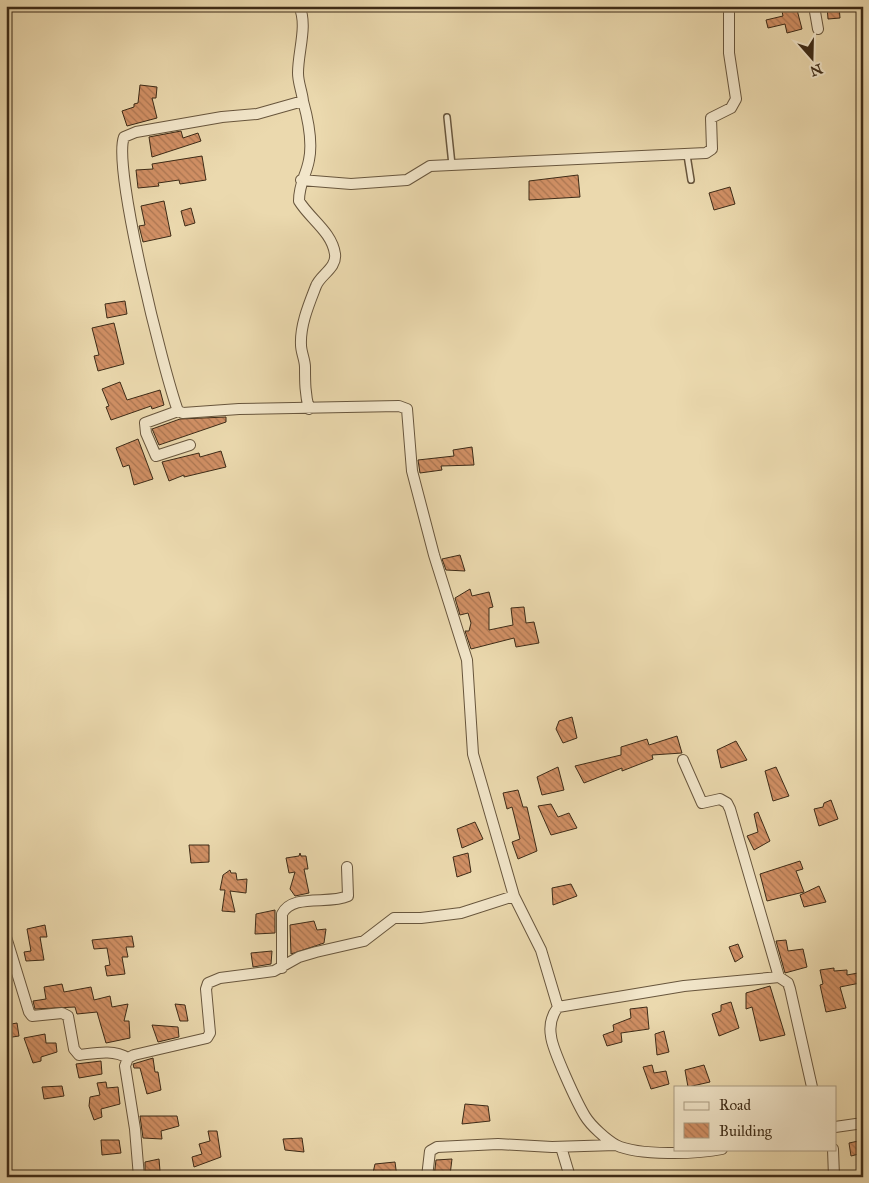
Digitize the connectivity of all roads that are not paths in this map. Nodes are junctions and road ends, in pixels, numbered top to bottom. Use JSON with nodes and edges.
{"nodes":[{"id":1,"x":299,"y":6,"type":"edge"},
{"id":2,"x":729,"y":6,"type":"edge"},
{"id":3,"x":814,"y":6,"type":"edge"},
{"id":4,"x":818,"y":29,"type":"dead end"},
{"id":5,"x":303,"y":101,"type":"junction"},
{"id":6,"x":447,"y":117,"type":"dead end"},
{"id":7,"x":687,"y":155,"type":"junction"},
{"id":8,"x":452,"y":165,"type":"junction"},
{"id":9,"x":301,"y":180,"type":"junction"},
{"id":10,"x":691,"y":180,"type":"dead end"},
{"id":11,"x":309,"y":409,"type":"junction"},
{"id":12,"x":178,"y":411,"type":"junction"},
{"id":13,"x":190,"y":445,"type":"dead end"},
{"id":14,"x":683,"y":760,"type":"dead end"},
{"id":15,"x":347,"y":867,"type":"dead end"},
{"id":16,"x":514,"y":896,"type":"junction"},
{"id":17,"x":6,"y":937,"type":"edge"},
{"id":18,"x":11,"y":964,"type":"edge"},
{"id":19,"x":282,"y":968,"type":"junction"},
{"id":20,"x":779,"y":977,"type":"junction"},
{"id":21,"x":558,"y":1007,"type":"junction"},
{"id":22,"x":128,"y":1058,"type":"junction"},
{"id":23,"x":812,"y":1086,"type":"edge"},
{"id":24,"x":863,"y":1123,"type":"edge"},
{"id":25,"x":836,"y":1127,"type":"edge"},
{"id":26,"x":616,"y":1145,"type":"junction"},
{"id":27,"x":561,"y":1147,"type":"junction"},
{"id":28,"x":715,"y":1150,"type":"edge"},
{"id":29,"x":833,"y":1150,"type":"edge"},
{"id":30,"x":139,"y":1177,"type":"edge"},
{"id":31,"x":427,"y":1177,"type":"edge"},
{"id":32,"x":570,"y":1177,"type":"edge"},
{"id":33,"x":834,"y":1177,"type":"edge"}],
"edges":[{"from":1,"to":5,"type":"street"},
{"from":2,"to":7,"type":"street"},
{"from":3,"to":4,"type":"street"},
{"from":5,"to":9,"type":"street"},
{"from":5,"to":12,"type":"street"},
{"from":6,"to":8,"type":"lane"},
{"from":7,"to":8,"type":"street"},
{"from":7,"to":10,"type":"lane"},
{"from":8,"to":9,"type":"street"},
{"from":9,"to":11,"type":"street"},
{"from":11,"to":12,"type":"street"},
{"from":11,"to":16,"type":"street"},
{"from":12,"to":13,"type":"street"},
{"from":14,"to":20,"type":"street"},
{"from":15,"to":19,"type":"street"},
{"from":16,"to":19,"type":"street"},
{"from":16,"to":21,"type":"street"},
{"from":17,"to":18,"type":"street"},
{"from":18,"to":22,"type":"street"},
{"from":19,"to":22,"type":"street"},
{"from":20,"to":21,"type":"street"},
{"from":20,"to":23,"type":"street"},
{"from":21,"to":26,"type":"street"},
{"from":22,"to":30,"type":"street"},
{"from":24,"to":25,"type":"street"},
{"from":26,"to":27,"type":"street"},
{"from":26,"to":28,"type":"street"},
{"from":27,"to":31,"type":"street"},
{"from":27,"to":32,"type":"street"},
{"from":29,"to":33,"type":"street"}]}
